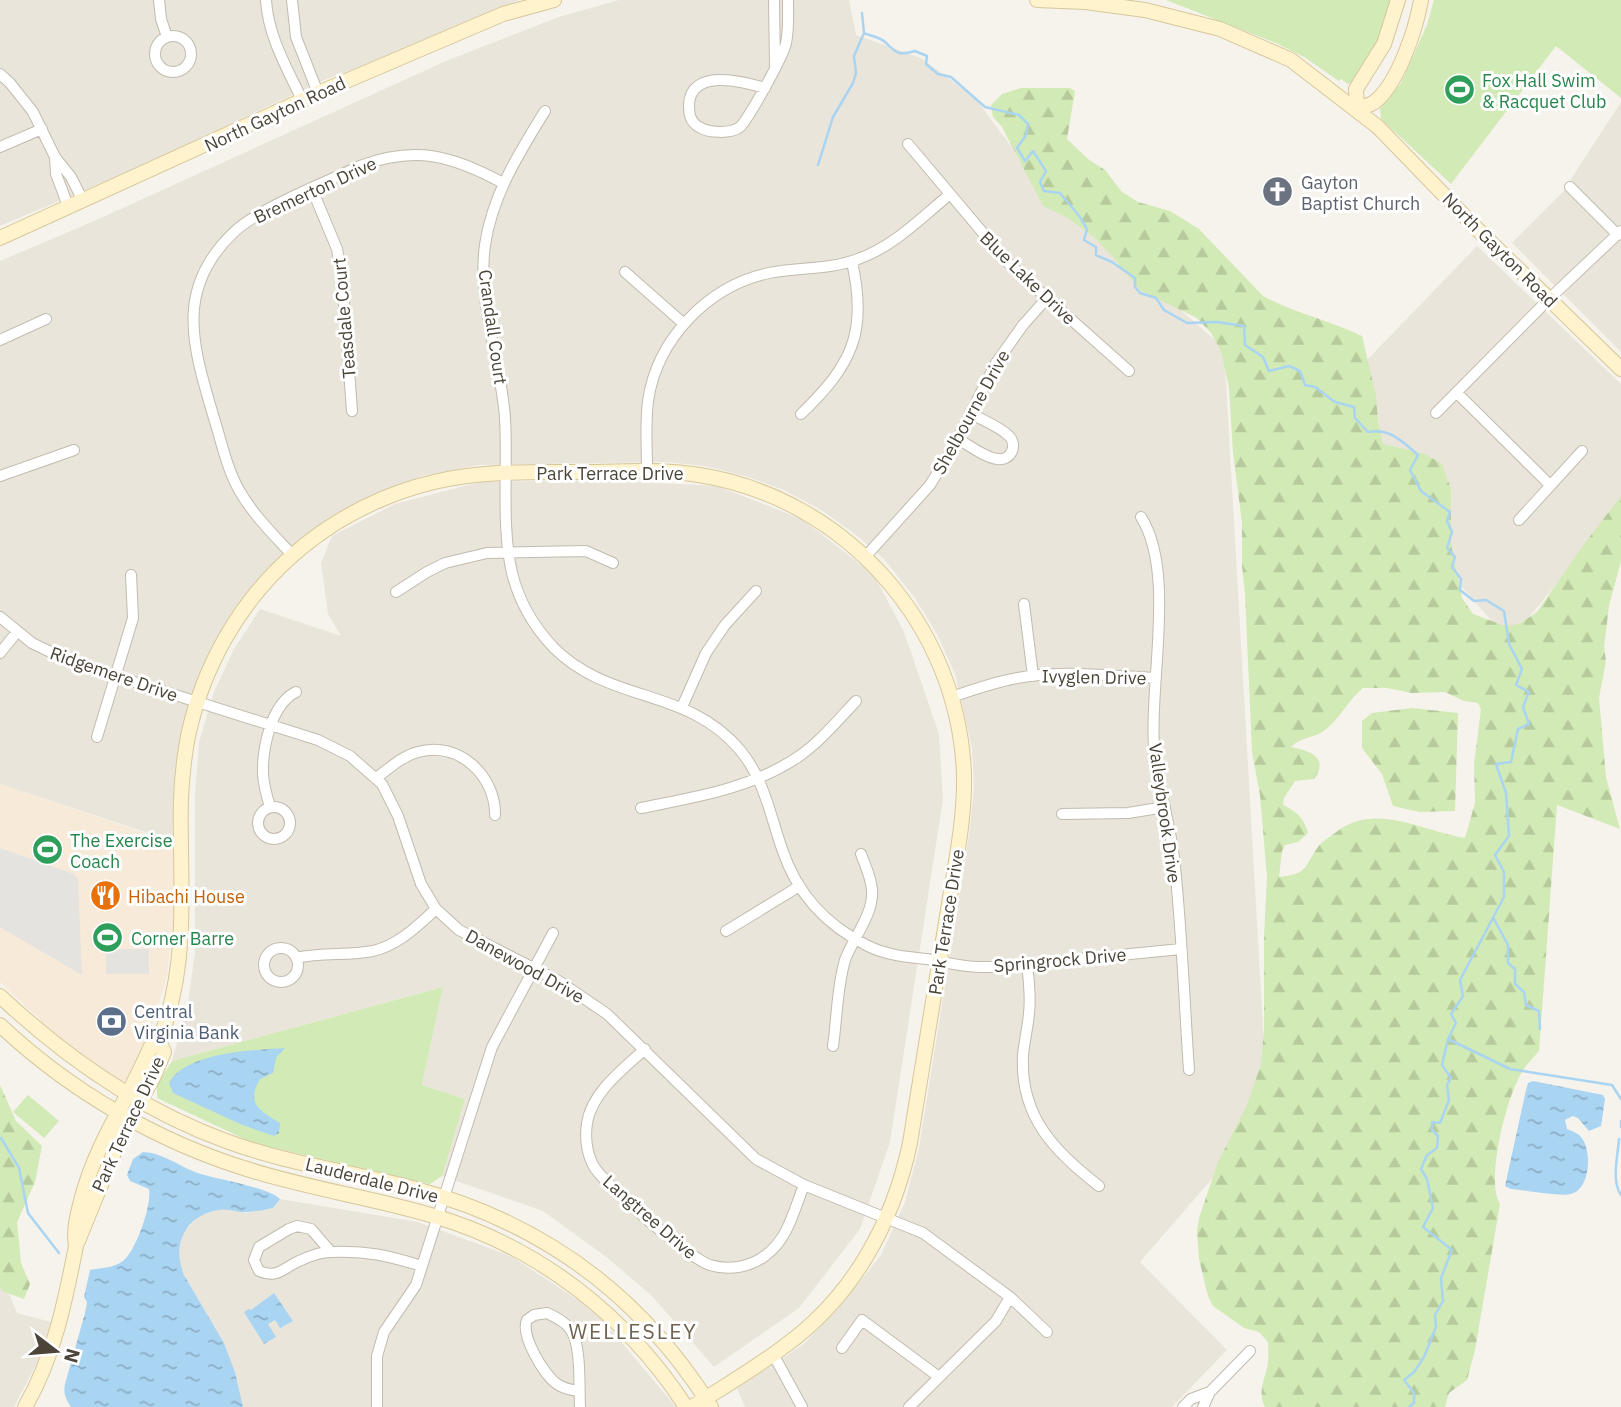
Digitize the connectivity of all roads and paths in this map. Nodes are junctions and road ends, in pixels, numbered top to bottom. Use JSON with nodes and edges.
{"nodes":[{"id":1,"x":159,"y":0,"type":"edge"},
{"id":2,"x":266,"y":0,"type":"edge"},
{"id":3,"x":292,"y":0,"type":"edge"},
{"id":4,"x":554,"y":0,"type":"edge"},
{"id":5,"x":774,"y":0,"type":"edge"},
{"id":6,"x":788,"y":0,"type":"edge"},
{"id":7,"x":1037,"y":0,"type":"edge"},
{"id":8,"x":1398,"y":0,"type":"edge"},
{"id":9,"x":1421,"y":0,"type":"edge"},
{"id":10,"x":1146,"y":5,"type":"edge"},
{"id":11,"x":167,"y":37,"type":"dead end"},
{"id":12,"x":775,"y":66,"type":"junction"},
{"id":13,"x":0,"y":74,"type":"edge"},
{"id":14,"x":765,"y":88,"type":"junction"},
{"id":15,"x":318,"y":93,"type":"junction"},
{"id":16,"x":302,"y":100,"type":"junction"},
{"id":17,"x":1357,"y":109,"type":"junction"},
{"id":18,"x":545,"y":111,"type":"dead end"},
{"id":19,"x":42,"y":129,"type":"junction"},
{"id":20,"x":908,"y":144,"type":"dead end"},
{"id":21,"x":0,"y":147,"type":"edge"},
{"id":22,"x":55,"y":157,"type":"junction"},
{"id":23,"x":503,"y":184,"type":"junction"},
{"id":24,"x":1570,"y":187,"type":"dead end"},
{"id":25,"x":312,"y":189,"type":"junction"},
{"id":26,"x":949,"y":195,"type":"junction"},
{"id":27,"x":82,"y":199,"type":"junction"},
{"id":28,"x":68,"y":206,"type":"junction"},
{"id":29,"x":1619,"y":233,"type":"edge"},
{"id":30,"x":0,"y":238,"type":"edge"},
{"id":31,"x":852,"y":261,"type":"junction"},
{"id":32,"x":625,"y":272,"type":"dead end"},
{"id":33,"x":1047,"y":298,"type":"junction"},
{"id":34,"x":1549,"y":299,"type":"junction"},
{"id":35,"x":46,"y":319,"type":"dead end"},
{"id":36,"x":684,"y":324,"type":"junction"},
{"id":37,"x":0,"y":340,"type":"edge"},
{"id":38,"x":1621,"y":369,"type":"edge"},
{"id":39,"x":1129,"y":371,"type":"dead end"},
{"id":40,"x":1457,"y":393,"type":"junction"},
{"id":41,"x":352,"y":411,"type":"dead end"},
{"id":42,"x":970,"y":413,"type":"junction"},
{"id":43,"x":1436,"y":413,"type":"dead end"},
{"id":44,"x":801,"y":414,"type":"dead end"},
{"id":45,"x":958,"y":439,"type":"junction"},
{"id":46,"x":74,"y":450,"type":"dead end"},
{"id":47,"x":1582,"y":451,"type":"dead end"},
{"id":48,"x":647,"y":471,"type":"junction"},
{"id":49,"x":506,"y":473,"type":"junction"},
{"id":50,"x":0,"y":476,"type":"edge"},
{"id":51,"x":1550,"y":485,"type":"junction"},
{"id":52,"x":1141,"y":517,"type":"dead end"},
{"id":53,"x":1518,"y":520,"type":"dead end"},
{"id":54,"x":508,"y":552,"type":"junction"},
{"id":55,"x":293,"y":556,"type":"junction"},
{"id":56,"x":866,"y":556,"type":"junction"},
{"id":57,"x":612,"y":563,"type":"dead end"},
{"id":58,"x":131,"y":575,"type":"dead end"},
{"id":59,"x":756,"y":591,"type":"dead end"},
{"id":60,"x":396,"y":592,"type":"dead end"},
{"id":61,"x":1024,"y":604,"type":"dead end"},
{"id":62,"x":0,"y":617,"type":"edge"},
{"id":63,"x":16,"y":632,"type":"junction"},
{"id":64,"x":0,"y":653,"type":"edge"},
{"id":65,"x":1033,"y":676,"type":"junction"},
{"id":66,"x":116,"y":677,"type":"junction"},
{"id":67,"x":1156,"y":678,"type":"junction"},
{"id":68,"x":296,"y":692,"type":"dead end"},
{"id":69,"x":952,"y":697,"type":"junction"},
{"id":70,"x":856,"y":701,"type":"dead end"},
{"id":71,"x":197,"y":703,"type":"junction"},
{"id":72,"x":682,"y":707,"type":"junction"},
{"id":73,"x":272,"y":726,"type":"junction"},
{"id":74,"x":97,"y":737,"type":"dead end"},
{"id":75,"x":376,"y":778,"type":"junction"},
{"id":76,"x":758,"y":778,"type":"junction"},
{"id":77,"x":270,"y":807,"type":"dead end"},
{"id":78,"x":1165,"y":807,"type":"junction"},
{"id":79,"x":641,"y":808,"type":"dead end"},
{"id":80,"x":1062,"y":814,"type":"dead end"},
{"id":81,"x":495,"y":815,"type":"dead end"},
{"id":82,"x":861,"y":854,"type":"dead end"},
{"id":83,"x":798,"y":887,"type":"junction"},
{"id":84,"x":436,"y":909,"type":"junction"},
{"id":85,"x":726,"y":931,"type":"dead end"},
{"id":86,"x":553,"y":933,"type":"dead end"},
{"id":87,"x":854,"y":938,"type":"junction"},
{"id":88,"x":1181,"y":949,"type":"junction"},
{"id":89,"x":296,"y":958,"type":"dead end"},
{"id":90,"x":939,"y":961,"type":"junction"},
{"id":91,"x":1027,"y":964,"type":"junction"},
{"id":92,"x":533,"y":968,"type":"junction"},
{"id":93,"x":0,"y":996,"type":"edge"},
{"id":94,"x":0,"y":1025,"type":"edge"},
{"id":95,"x":833,"y":1046,"type":"dead end"},
{"id":96,"x":645,"y":1049,"type":"junction"},
{"id":97,"x":1189,"y":1070,"type":"dead end"},
{"id":98,"x":133,"y":1097,"type":"junction"},
{"id":99,"x":124,"y":1115,"type":"junction"},
{"id":100,"x":804,"y":1185,"type":"junction"},
{"id":101,"x":1099,"y":1186,"type":"dead end"},
{"id":102,"x":444,"y":1197,"type":"junction"},
{"id":103,"x":437,"y":1217,"type":"junction"},
{"id":104,"x":888,"y":1218,"type":"junction"},
{"id":105,"x":330,"y":1251,"type":"junction"},
{"id":106,"x":422,"y":1266,"type":"junction"},
{"id":107,"x":1010,"y":1297,"type":"junction"},
{"id":108,"x":1047,"y":1332,"type":"dead end"},
{"id":109,"x":842,"y":1348,"type":"dead end"},
{"id":110,"x":1250,"y":1351,"type":"dead end"},
{"id":111,"x":774,"y":1354,"type":"junction"},
{"id":112,"x":939,"y":1377,"type":"junction"},
{"id":113,"x":579,"y":1391,"type":"junction"},
{"id":114,"x":1210,"y":1392,"type":"junction"},
{"id":115,"x":708,"y":1403,"type":"edge"},
{"id":116,"x":25,"y":1407,"type":"edge"},
{"id":117,"x":377,"y":1407,"type":"edge"},
{"id":118,"x":580,"y":1407,"type":"edge"},
{"id":119,"x":689,"y":1407,"type":"edge"},
{"id":120,"x":802,"y":1407,"type":"edge"},
{"id":121,"x":909,"y":1407,"type":"edge"},
{"id":122,"x":1183,"y":1407,"type":"edge"},
{"id":123,"x":1203,"y":1407,"type":"edge"}],
"edges":[{"from":1,"to":11,"type":"street"},
{"from":2,"to":16,"type":"street"},
{"from":3,"to":15,"type":"street"},
{"from":4,"to":15,"type":"street","name":"North Gayton Road"},
{"from":5,"to":12,"type":"street"},
{"from":6,"to":12,"type":"street"},
{"from":7,"to":10,"type":"street","name":"North Gayton Road"},
{"from":8,"to":17,"type":"street"},
{"from":9,"to":17,"type":"street"},
{"from":10,"to":17,"type":"street","name":"North Gayton Road"},
{"from":12,"to":14,"type":"street"},
{"from":13,"to":19,"type":"street"},
{"from":14,"to":14,"type":"street"},
{"from":15,"to":16,"type":"street","name":"North Gayton Road"},
{"from":16,"to":27,"type":"street","name":"North Gayton Road"},
{"from":17,"to":34,"type":"street","name":"North Gayton Road"},
{"from":18,"to":23,"type":"street","name":"Crandall Court"},
{"from":19,"to":21,"type":"street"},
{"from":19,"to":22,"type":"street"},
{"from":20,"to":26,"type":"street","name":"Blue Lake Drive"},
{"from":22,"to":27,"type":"street"},
{"from":22,"to":28,"type":"street"},
{"from":23,"to":25,"type":"street","name":"Bremerton Drive"},
{"from":23,"to":49,"type":"street","name":"Crandall Court"},
{"from":24,"to":29,"type":"street"},
{"from":25,"to":41,"type":"street","name":"Teasdale Court"},
{"from":25,"to":55,"type":"street","name":"Bremerton Drive"},
{"from":26,"to":31,"type":"street"},
{"from":26,"to":33,"type":"street","name":"Blue Lake Drive"},
{"from":27,"to":28,"type":"street","name":"North Gayton Road"},
{"from":28,"to":30,"type":"street","name":"North Gayton Road"},
{"from":29,"to":34,"type":"street"},
{"from":31,"to":36,"type":"street"},
{"from":31,"to":44,"type":"street"},
{"from":32,"to":36,"type":"street"},
{"from":33,"to":39,"type":"street","name":"Blue Lake Drive"},
{"from":33,"to":42,"type":"street","name":"Shelbourne Drive"},
{"from":34,"to":38,"type":"street","name":"North Gayton Road"},
{"from":34,"to":40,"type":"street"},
{"from":35,"to":37,"type":"street"},
{"from":36,"to":48,"type":"street"},
{"from":40,"to":43,"type":"street"},
{"from":40,"to":51,"type":"street"},
{"from":42,"to":45,"type":"street","name":"Shelbourne Drive"},
{"from":42,"to":45,"type":"street"},
{"from":45,"to":56,"type":"street","name":"Shelbourne Drive"},
{"from":46,"to":50,"type":"street"},
{"from":47,"to":51,"type":"street"},
{"from":48,"to":49,"type":"street","name":"Park Terrace Drive"},
{"from":48,"to":56,"type":"street","name":"Park Terrace Drive"},
{"from":49,"to":54,"type":"street","name":"Crandall Court"},
{"from":49,"to":55,"type":"street","name":"Park Terrace Drive"},
{"from":51,"to":53,"type":"street"},
{"from":52,"to":67,"type":"street","name":"Valleybrook Drive"},
{"from":54,"to":57,"type":"street"},
{"from":54,"to":60,"type":"street"},
{"from":54,"to":72,"type":"street","name":"Crandall Court"},
{"from":55,"to":71,"type":"street","name":"Park Terrace Drive"},
{"from":56,"to":69,"type":"street","name":"Park Terrace Drive"},
{"from":58,"to":66,"type":"street"},
{"from":59,"to":72,"type":"street"},
{"from":61,"to":65,"type":"street"},
{"from":62,"to":63,"type":"street","name":"Ridgemere Drive"},
{"from":63,"to":64,"type":"street"},
{"from":63,"to":66,"type":"street","name":"Ridgemere Drive"},
{"from":65,"to":67,"type":"street","name":"Ivyglen Drive"},
{"from":65,"to":69,"type":"street","name":"Ivyglen Drive"},
{"from":66,"to":71,"type":"street","name":"Ridgemere Drive"},
{"from":66,"to":74,"type":"street"},
{"from":67,"to":78,"type":"street","name":"Valleybrook Drive"},
{"from":68,"to":73,"type":"street"},
{"from":69,"to":90,"type":"street","name":"Park Terrace Drive"},
{"from":70,"to":76,"type":"street"},
{"from":71,"to":73,"type":"street","name":"Danewood Drive"},
{"from":71,"to":98,"type":"street","name":"Park Terrace Drive"},
{"from":72,"to":76,"type":"street","name":"Springrock Drive"},
{"from":73,"to":75,"type":"street","name":"Danewood Drive"},
{"from":73,"to":77,"type":"street"},
{"from":75,"to":81,"type":"street"},
{"from":75,"to":84,"type":"street","name":"Danewood Drive"},
{"from":76,"to":79,"type":"street"},
{"from":76,"to":83,"type":"street","name":"Springrock Drive"},
{"from":78,"to":80,"type":"street"},
{"from":78,"to":88,"type":"street","name":"Valleybrook Drive"},
{"from":82,"to":87,"type":"street"},
{"from":83,"to":85,"type":"street"},
{"from":83,"to":87,"type":"street","name":"Springrock Drive"},
{"from":84,"to":89,"type":"street"},
{"from":84,"to":92,"type":"street","name":"Danewood Drive"},
{"from":86,"to":92,"type":"street"},
{"from":87,"to":90,"type":"street","name":"Springrock Drive"},
{"from":87,"to":95,"type":"street"},
{"from":88,"to":91,"type":"street","name":"Springrock Drive"},
{"from":88,"to":97,"type":"street","name":"Valleybrook Drive"},
{"from":90,"to":91,"type":"street","name":"Springrock Drive"},
{"from":90,"to":104,"type":"street","name":"Park Terrace Drive"},
{"from":91,"to":101,"type":"street"},
{"from":92,"to":96,"type":"street","name":"Danewood Drive"},
{"from":92,"to":102,"type":"street"},
{"from":93,"to":98,"type":"street","name":"Lauderdale Drive"},
{"from":94,"to":99,"type":"street","name":"Lauderdale Drive"},
{"from":96,"to":100,"type":"street","name":"Danewood Drive"},
{"from":96,"to":100,"type":"street","name":"Langtree Drive"},
{"from":98,"to":99,"type":"street","name":"Park Terrace Drive"},
{"from":98,"to":102,"type":"street","name":"Lauderdale Drive"},
{"from":99,"to":103,"type":"street","name":"Lauderdale Drive"},
{"from":99,"to":116,"type":"street","name":"Park Terrace Drive"},
{"from":100,"to":104,"type":"street","name":"Danewood Drive"},
{"from":102,"to":103,"type":"street"},
{"from":102,"to":115,"type":"street","name":"Lauderdale Drive"},
{"from":103,"to":106,"type":"street"},
{"from":103,"to":119,"type":"street","name":"Lauderdale Drive"},
{"from":104,"to":107,"type":"street","name":"Danewood Drive"},
{"from":104,"to":111,"type":"street","name":"Park Terrace Drive"},
{"from":105,"to":105,"type":"street"},
{"from":105,"to":106,"type":"street"},
{"from":106,"to":117,"type":"street"},
{"from":107,"to":108,"type":"street","name":"Danewood Drive"},
{"from":107,"to":112,"type":"street"},
{"from":109,"to":112,"type":"street"},
{"from":110,"to":114,"type":"street"},
{"from":111,"to":115,"type":"street","name":"Park Terrace Drive"},
{"from":111,"to":120,"type":"street"},
{"from":112,"to":121,"type":"street"},
{"from":113,"to":113,"type":"street"},
{"from":113,"to":118,"type":"street"},
{"from":114,"to":122,"type":"street"},
{"from":114,"to":123,"type":"street"},
{"from":115,"to":119,"type":"street","name":"Park Terrace Drive"}]}
